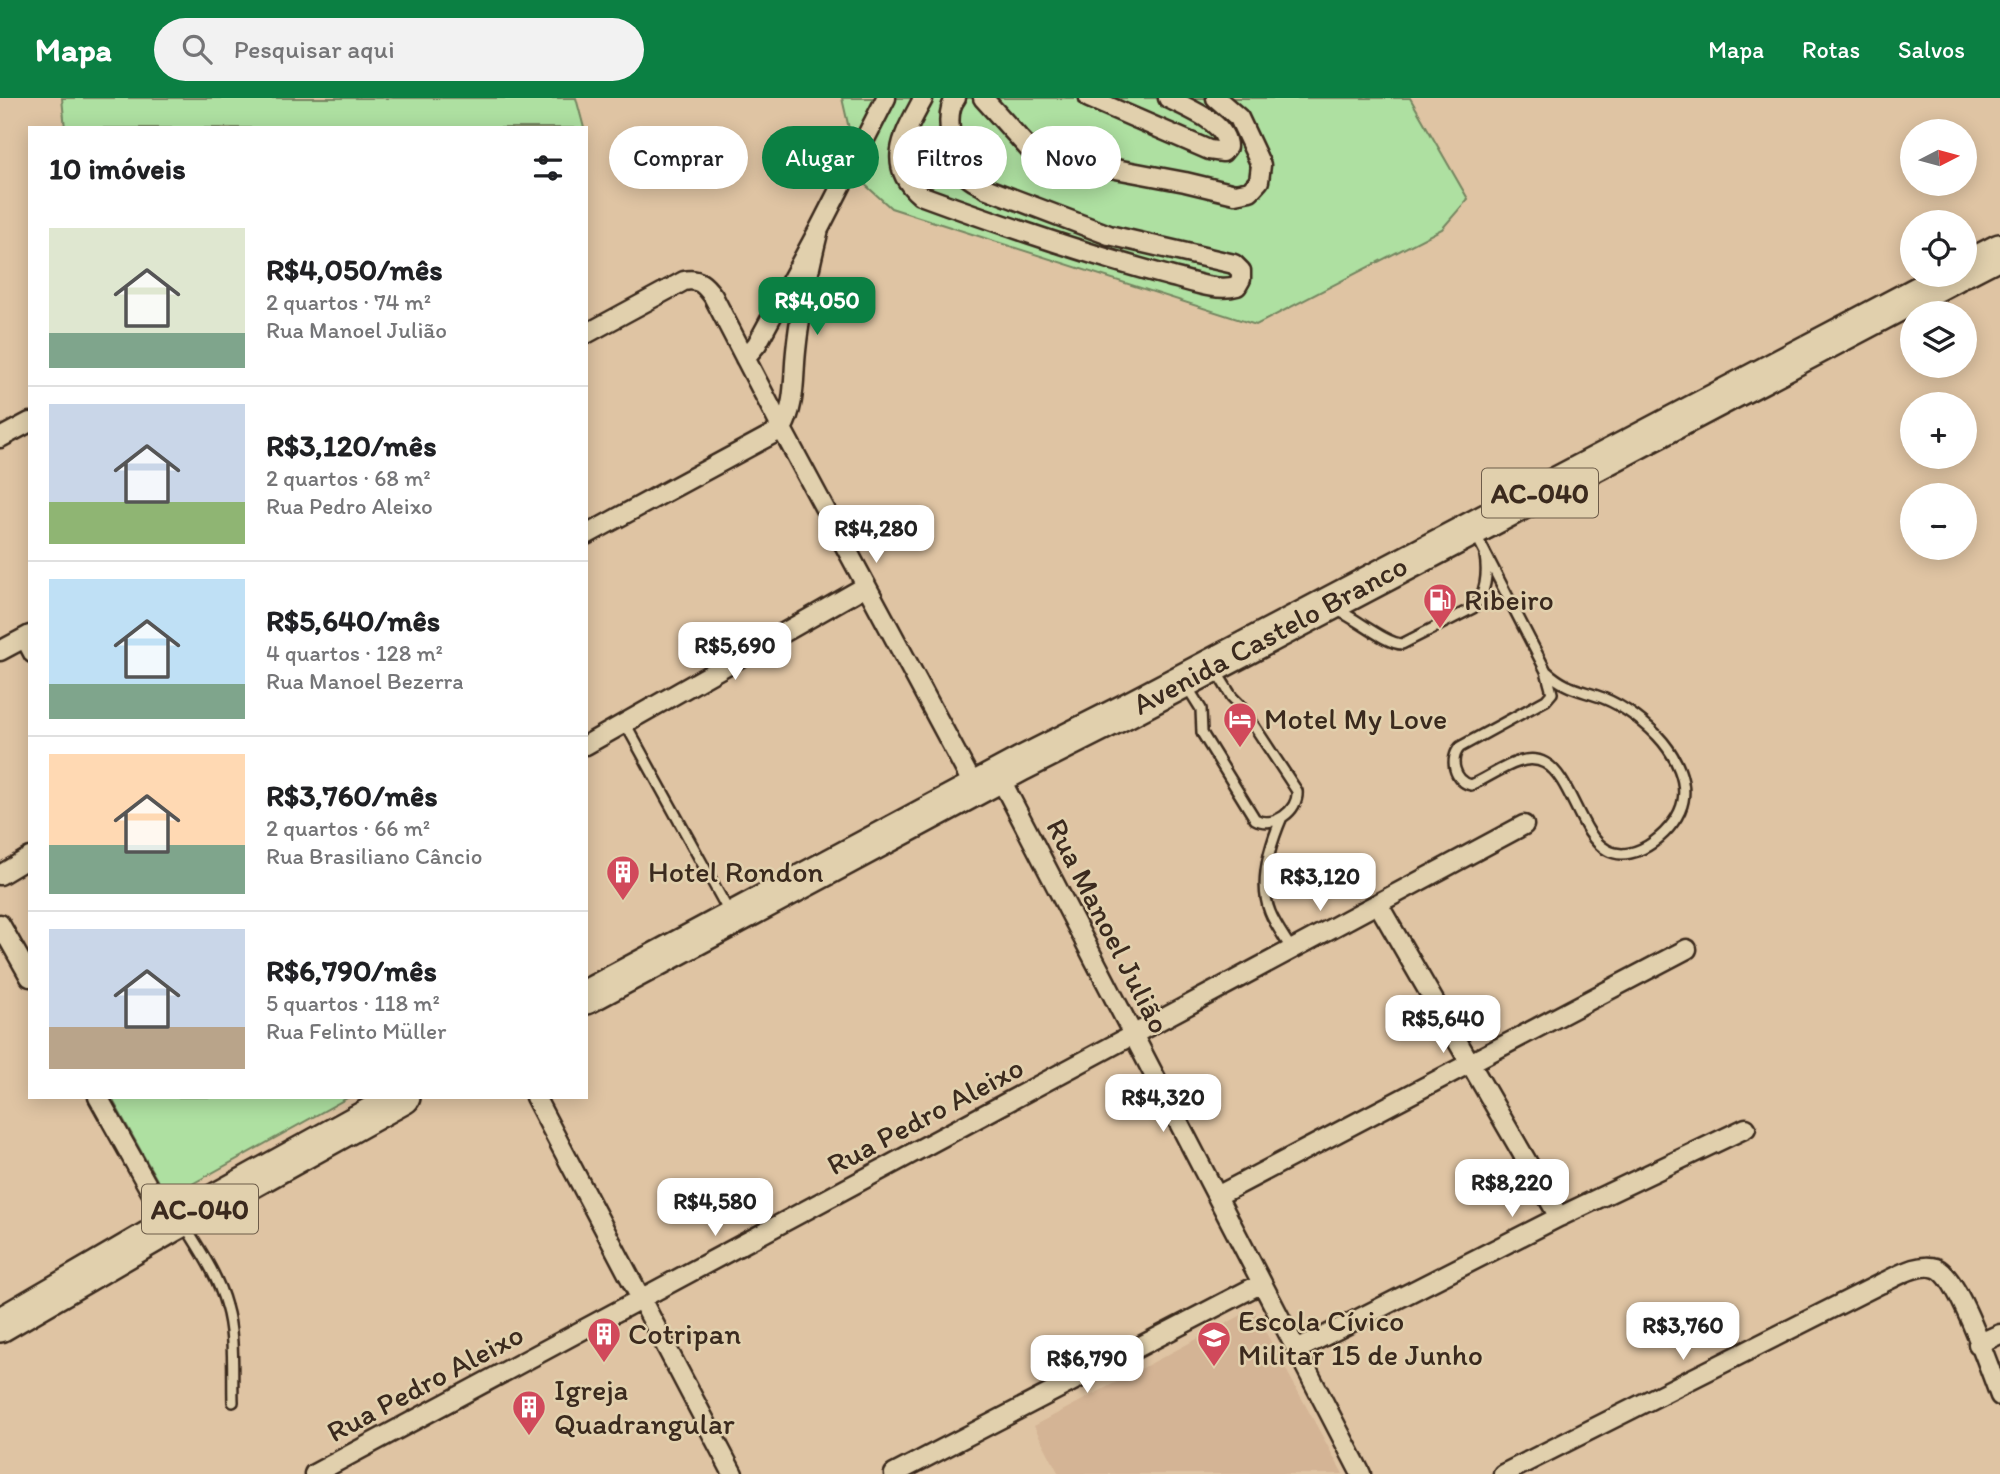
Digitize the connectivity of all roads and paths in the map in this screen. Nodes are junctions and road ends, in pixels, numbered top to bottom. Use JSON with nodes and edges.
{"nodes":[{"id":1,"x":886,"y":98,"type":"edge"},
{"id":2,"x":922,"y":98,"type":"edge"},
{"id":3,"x":956,"y":98,"type":"edge"},
{"id":4,"x":984,"y":98,"type":"edge"},
{"id":5,"x":1089,"y":98,"type":"edge"},
{"id":6,"x":1168,"y":98,"type":"edge"},
{"id":7,"x":1216,"y":98,"type":"edge"},
{"id":8,"x":820,"y":229,"type":"junction"},
{"id":9,"x":2000,"y":251,"type":"edge"},
{"id":10,"x":1977,"y":263,"type":"edge"},
{"id":11,"x":1932,"y":287,"type":"edge"},
{"id":12,"x":588,"y":333,"type":"edge"},
{"id":13,"x":745,"y":358,"type":"junction"},
{"id":14,"x":28,"y":423,"type":"edge"},
{"id":15,"x":782,"y":429,"type":"junction"},
{"id":16,"x":0,"y":438,"type":"edge"},
{"id":17,"x":588,"y":534,"type":"edge"},
{"id":18,"x":1478,"y":538,"type":"junction"},
{"id":19,"x":866,"y":586,"type":"junction"},
{"id":20,"x":1326,"y":605,"type":"junction"},
{"id":21,"x":25,"y":637,"type":"edge"},
{"id":22,"x":0,"y":651,"type":"edge"},
{"id":23,"x":1213,"y":665,"type":"junction"},
{"id":24,"x":1546,"y":671,"type":"junction"},
{"id":25,"x":1183,"y":681,"type":"junction"},
{"id":26,"x":625,"y":723,"type":"junction"},
{"id":27,"x":588,"y":745,"type":"edge"},
{"id":28,"x":987,"y":782,"type":"junction"},
{"id":29,"x":1283,"y":816,"type":"junction"},
{"id":30,"x":1524,"y":825,"type":"dead end"},
{"id":31,"x":28,"y":858,"type":"edge"},
{"id":32,"x":0,"y":875,"type":"edge"},
{"id":33,"x":1378,"y":904,"type":"junction"},
{"id":34,"x":733,"y":918,"type":"junction"},
{"id":35,"x":0,"y":924,"type":"edge"},
{"id":36,"x":1687,"y":949,"type":"dead end"},
{"id":37,"x":1292,"y":950,"type":"junction"},
{"id":38,"x":28,"y":973,"type":"edge"},
{"id":39,"x":588,"y":996,"type":"edge"},
{"id":40,"x":1134,"y":1036,"type":"junction"},
{"id":41,"x":1470,"y":1063,"type":"junction"},
{"id":42,"x":99,"y":1099,"type":"edge"},
{"id":43,"x":399,"y":1099,"type":"edge"},
{"id":44,"x":536,"y":1099,"type":"edge"},
{"id":45,"x":1746,"y":1128,"type":"dead end"},
{"id":46,"x":1217,"y":1195,"type":"junction"},
{"id":47,"x":1559,"y":1217,"type":"junction"},
{"id":48,"x":176,"y":1223,"type":"junction"},
{"id":49,"x":1262,"y":1283,"type":"junction"},
{"id":50,"x":642,"y":1298,"type":"junction"},
{"id":51,"x":0,"y":1325,"type":"edge"},
{"id":52,"x":2000,"y":1334,"type":"edge"},
{"id":53,"x":1978,"y":1344,"type":"junction"},
{"id":54,"x":1297,"y":1350,"type":"junction"},
{"id":55,"x":2000,"y":1396,"type":"edge"},
{"id":56,"x":233,"y":1402,"type":"dead end"},
{"id":57,"x":314,"y":1474,"type":"edge"},
{"id":58,"x":733,"y":1474,"type":"edge"},
{"id":59,"x":894,"y":1474,"type":"edge"},
{"id":60,"x":1361,"y":1474,"type":"edge"},
{"id":61,"x":1503,"y":1474,"type":"edge"}],
"edges":[{"from":1,"to":8,"type":"street"},
{"from":2,"to":3,"type":"street"},
{"from":4,"to":7,"type":"street"},
{"from":5,"to":6,"type":"street"},
{"from":8,"to":13,"type":"street"},
{"from":8,"to":15,"type":"street"},
{"from":9,"to":10,"type":"highway"},
{"from":11,"to":18,"type":"highway","name":"Avenida Castelo Branco","number":"AC-040"},
{"from":12,"to":13,"type":"street","name":"Rua Manoel Julião"},
{"from":13,"to":15,"type":"street","name":"Rua Manoel Julião"},
{"from":14,"to":16,"type":"street"},
{"from":15,"to":17,"type":"street"},
{"from":15,"to":19,"type":"street","name":"Rua Manoel Julião"},
{"from":18,"to":20,"type":"highway","name":"Avenida Castelo Branco","number":"AC-040"},
{"from":18,"to":20,"type":"lane"},
{"from":18,"to":24,"type":"lane"},
{"from":19,"to":26,"type":"street"},
{"from":19,"to":28,"type":"street","name":"Rua Manoel Julião"},
{"from":20,"to":23,"type":"highway","name":"Avenida Castelo Branco","number":"AC-040"},
{"from":21,"to":22,"type":"street"},
{"from":23,"to":25,"type":"highway","name":"Avenida Castelo Branco","number":"AC-040"},
{"from":23,"to":29,"type":"lane"},
{"from":24,"to":24,"type":"lane"},
{"from":25,"to":28,"type":"highway","name":"Avenida Castelo Branco","number":"AC-040"},
{"from":25,"to":29,"type":"lane"},
{"from":26,"to":27,"type":"street"},
{"from":26,"to":34,"type":"lane"},
{"from":28,"to":34,"type":"highway","name":"Avenida Castelo Branco","number":"AC-040"},
{"from":28,"to":40,"type":"street","name":"Rua Manoel Julião"},
{"from":29,"to":37,"type":"lane"},
{"from":30,"to":33,"type":"street","name":"Rua Pedro Aleixo"},
{"from":31,"to":32,"type":"street"},
{"from":33,"to":37,"type":"street","name":"Rua Pedro Aleixo"},
{"from":33,"to":41,"type":"street"},
{"from":34,"to":39,"type":"highway","name":"Avenida Castelo Branco","number":"AC-040"},
{"from":35,"to":38,"type":"street"},
{"from":36,"to":41,"type":"street"},
{"from":37,"to":40,"type":"street","name":"Rua Pedro Aleixo"},
{"from":40,"to":46,"type":"street","name":"Rua Manoel Julião"},
{"from":40,"to":50,"type":"street","name":"Rua Pedro Aleixo"},
{"from":41,"to":46,"type":"street"},
{"from":41,"to":47,"type":"street"},
{"from":42,"to":48,"type":"street"},
{"from":43,"to":48,"type":"highway","number":"AC-040"},
{"from":44,"to":50,"type":"street"},
{"from":45,"to":47,"type":"street"},
{"from":46,"to":49,"type":"street","name":"Rua Manoel Julião"},
{"from":47,"to":54,"type":"street"},
{"from":48,"to":51,"type":"highway","number":"AC-040"},
{"from":48,"to":56,"type":"lane"},
{"from":49,"to":54,"type":"street","name":"Rua Manoel Julião"},
{"from":49,"to":59,"type":"street"},
{"from":50,"to":57,"type":"street","name":"Rua Pedro Aleixo"},
{"from":50,"to":58,"type":"street"},
{"from":52,"to":53,"type":"street"},
{"from":53,"to":55,"type":"street"},
{"from":53,"to":61,"type":"street"},
{"from":54,"to":60,"type":"street","name":"Rua Manoel Julião"}]}
